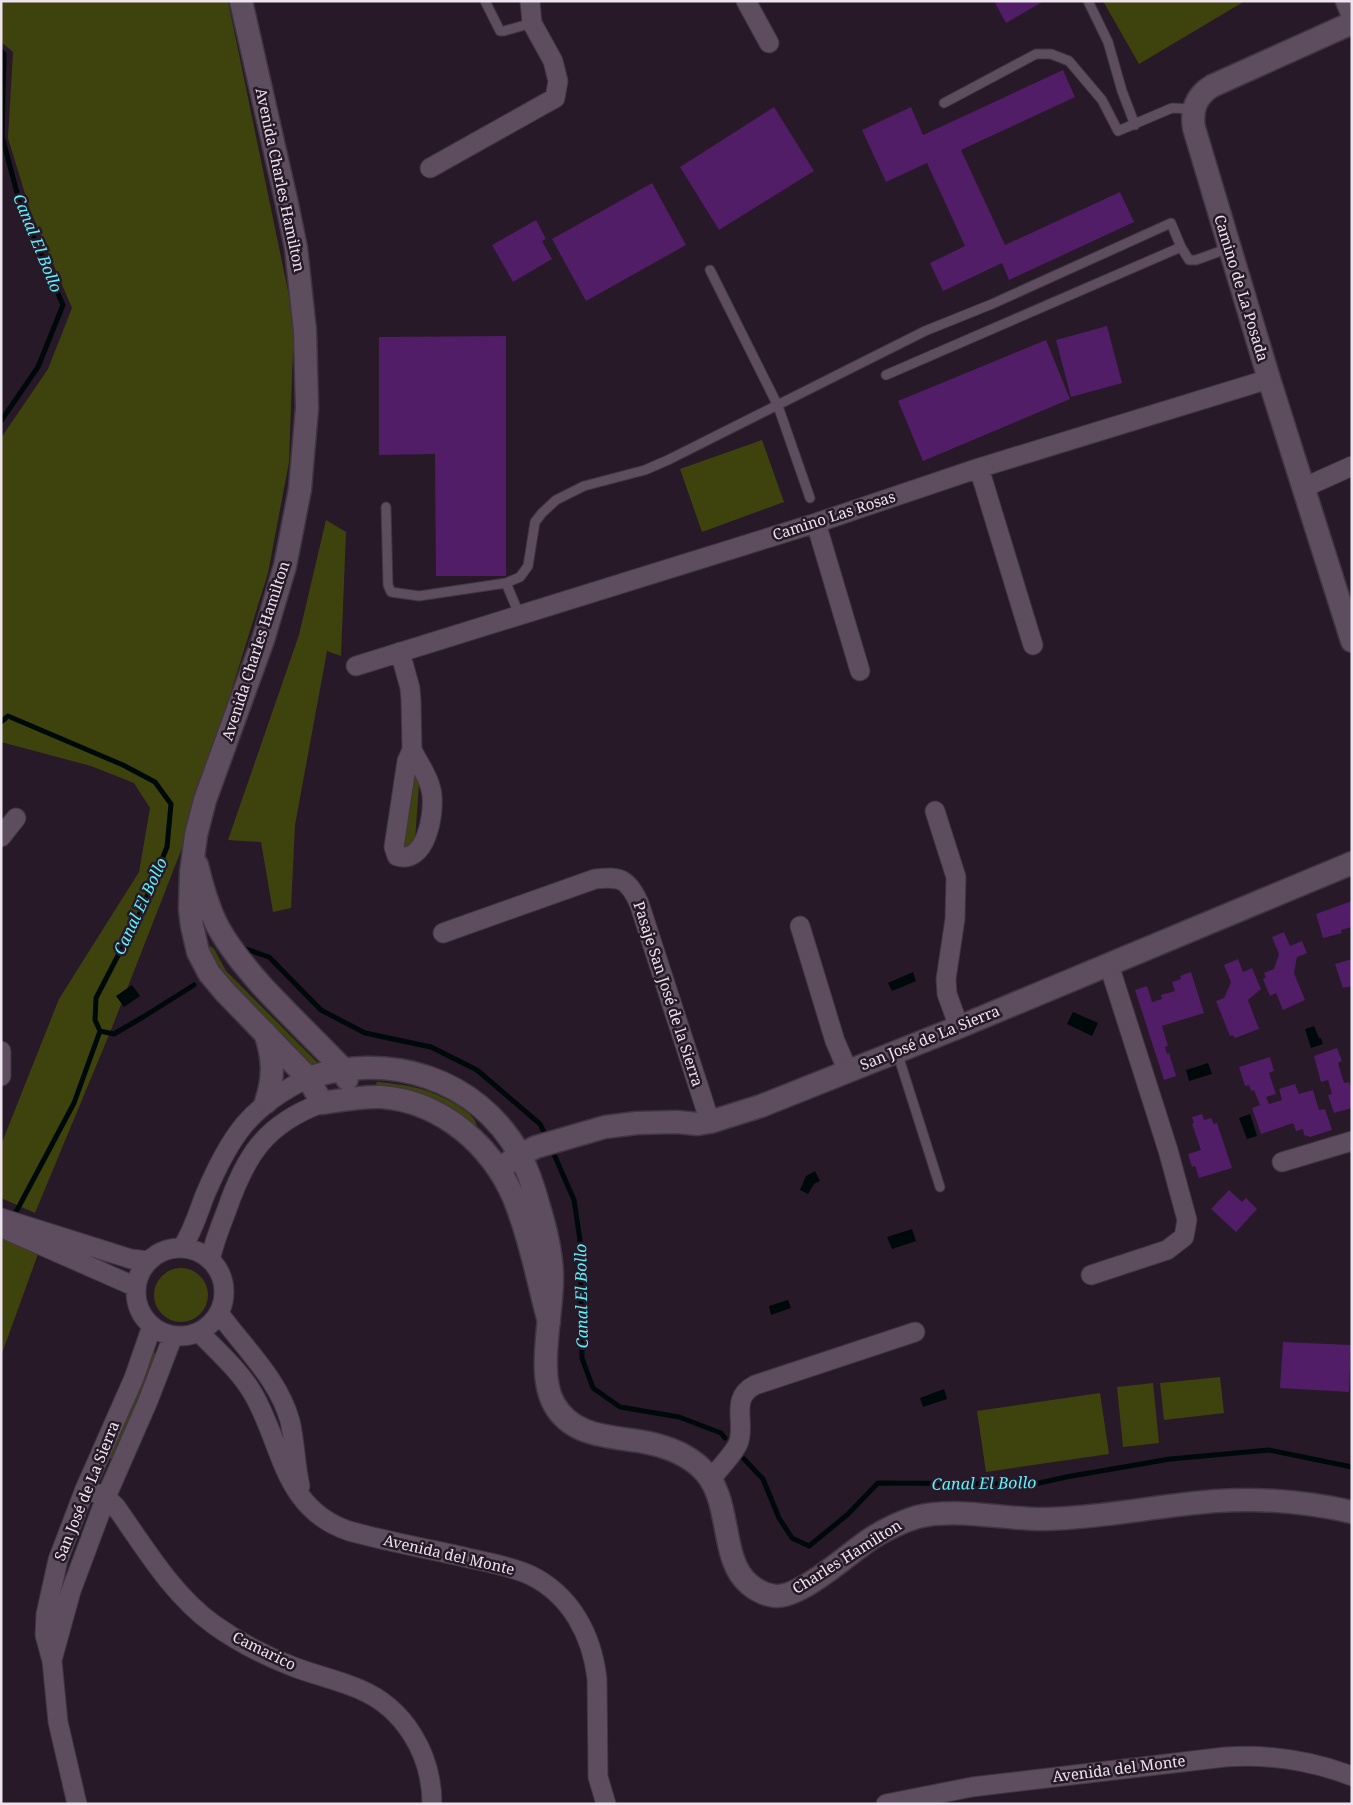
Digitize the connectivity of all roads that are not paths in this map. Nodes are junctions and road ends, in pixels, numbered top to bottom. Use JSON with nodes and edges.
{"nodes":[{"id":1,"x":240,"y":1,"type":"edge"},
{"id":2,"x":485,"y":1,"type":"edge"},
{"id":3,"x":530,"y":1,"type":"edge"},
{"id":4,"x":746,"y":1,"type":"edge"},
{"id":5,"x":1088,"y":1,"type":"edge"},
{"id":6,"x":1347,"y":1,"type":"edge"},
{"id":7,"x":1352,"y":13,"type":"edge"},
{"id":8,"x":532,"y":23,"type":"junction"},
{"id":9,"x":1352,"y":23,"type":"edge"},
{"id":10,"x":769,"y":43,"type":"dead end"},
{"id":11,"x":944,"y":103,"type":"dead end"},
{"id":12,"x":1193,"y":109,"type":"junction"},
{"id":13,"x":1136,"y":125,"type":"junction"},
{"id":14,"x":430,"y":168,"type":"dead end"},
{"id":15,"x":1180,"y":247,"type":"junction"},
{"id":16,"x":1229,"y":248,"type":"junction"},
{"id":17,"x":710,"y":270,"type":"dead end"},
{"id":18,"x":886,"y":374,"type":"dead end"},
{"id":19,"x":1269,"y":379,"type":"junction"},
{"id":20,"x":778,"y":406,"type":"junction"},
{"id":21,"x":1352,"y":466,"type":"edge"},
{"id":22,"x":979,"y":468,"type":"junction"},
{"id":23,"x":1303,"y":488,"type":"junction"},
{"id":24,"x":810,"y":498,"type":"dead end"},
{"id":25,"x":386,"y":507,"type":"dead end"},
{"id":26,"x":816,"y":523,"type":"junction"},
{"id":27,"x":506,"y":583,"type":"junction"},
{"id":28,"x":519,"y":614,"type":"junction"},
{"id":29,"x":1352,"y":641,"type":"edge"},
{"id":30,"x":1033,"y":645,"type":"dead end"},
{"id":31,"x":400,"y":652,"type":"junction"},
{"id":32,"x":356,"y":666,"type":"dead end"},
{"id":33,"x":860,"y":671,"type":"dead end"},
{"id":34,"x":412,"y":750,"type":"junction"},
{"id":35,"x":935,"y":812,"type":"dead end"},
{"id":36,"x":16,"y":818,"type":"dead end"},
{"id":37,"x":1,"y":837,"type":"edge"},
{"id":38,"x":194,"y":855,"type":"junction"},
{"id":39,"x":1352,"y":864,"type":"edge"},
{"id":40,"x":800,"y":926,"type":"dead end"},
{"id":41,"x":443,"y":933,"type":"dead end"},
{"id":42,"x":1109,"y":965,"type":"junction"},
{"id":43,"x":959,"y":1027,"type":"junction"},
{"id":44,"x":265,"y":1032,"type":"junction"},
{"id":45,"x":1,"y":1051,"type":"edge"},
{"id":46,"x":897,"y":1052,"type":"junction"},
{"id":47,"x":343,"y":1069,"type":"junction"},
{"id":48,"x":848,"y":1072,"type":"junction"},
{"id":49,"x":1,"y":1076,"type":"edge"},
{"id":50,"x":308,"y":1078,"type":"junction"},
{"id":51,"x":354,"y":1098,"type":"junction"},
{"id":52,"x":266,"y":1102,"type":"junction"},
{"id":53,"x":322,"y":1103,"type":"junction"},
{"id":54,"x":710,"y":1122,"type":"junction"},
{"id":55,"x":1352,"y":1141,"type":"edge"},
{"id":56,"x":520,"y":1155,"type":"junction"},
{"id":57,"x":1282,"y":1162,"type":"dead end"},
{"id":58,"x":498,"y":1170,"type":"junction"},
{"id":59,"x":940,"y":1187,"type":"dead end"},
{"id":60,"x":1,"y":1218,"type":"edge"},
{"id":61,"x":1,"y":1227,"type":"edge"},
{"id":62,"x":182,"y":1248,"type":"junction"},
{"id":63,"x":210,"y":1260,"type":"junction"},
{"id":64,"x":149,"y":1261,"type":"junction"},
{"id":65,"x":1091,"y":1275,"type":"dead end"},
{"id":66,"x":136,"y":1287,"type":"junction"},
{"id":67,"x":219,"y":1313,"type":"junction"},
{"id":68,"x":549,"y":1322,"type":"junction"},
{"id":69,"x":152,"y":1326,"type":"junction"},
{"id":70,"x":199,"y":1332,"type":"junction"},
{"id":71,"x":915,"y":1332,"type":"dead end"},
{"id":72,"x":173,"y":1336,"type":"junction"},
{"id":73,"x":711,"y":1479,"type":"junction"},
{"id":74,"x":85,"y":1489,"type":"junction"},
{"id":75,"x":106,"y":1497,"type":"junction"},
{"id":76,"x":304,"y":1499,"type":"junction"},
{"id":77,"x":1352,"y":1512,"type":"edge"},
{"id":78,"x":52,"y":1661,"type":"junction"},
{"id":79,"x":1352,"y":1776,"type":"edge"},
{"id":80,"x":77,"y":1804,"type":"edge"},
{"id":81,"x":432,"y":1804,"type":"edge"},
{"id":82,"x":606,"y":1804,"type":"edge"},
{"id":83,"x":886,"y":1804,"type":"edge"}],
"edges":[{"from":1,"to":38,"type":"street","name":"Avenida Charles Hamilton"},
{"from":2,"to":8,"type":"lane"},
{"from":3,"to":8,"type":"street"},
{"from":4,"to":10,"type":"street"},
{"from":5,"to":13,"type":"lane"},
{"from":6,"to":7,"type":"street"},
{"from":8,"to":14,"type":"street"},
{"from":9,"to":12,"type":"street"},
{"from":11,"to":13,"type":"lane"},
{"from":12,"to":13,"type":"lane"},
{"from":12,"to":16,"type":"street","name":"Camino de La Posada"},
{"from":15,"to":16,"type":"lane"},
{"from":15,"to":18,"type":"lane"},
{"from":15,"to":20,"type":"lane"},
{"from":16,"to":19,"type":"street","name":"Camino de La Posada"},
{"from":17,"to":20,"type":"lane"},
{"from":19,"to":22,"type":"street","name":"Camino Las Rosas"},
{"from":19,"to":23,"type":"street","name":"Camino de La Posada"},
{"from":20,"to":24,"type":"lane"},
{"from":20,"to":27,"type":"lane"},
{"from":21,"to":23,"type":"street"},
{"from":22,"to":26,"type":"street","name":"Camino Las Rosas"},
{"from":22,"to":30,"type":"street"},
{"from":23,"to":29,"type":"street","name":"Camino de La Posada"},
{"from":25,"to":27,"type":"lane"},
{"from":26,"to":28,"type":"street","name":"Camino Las Rosas"},
{"from":26,"to":33,"type":"street"},
{"from":27,"to":28,"type":"lane"},
{"from":28,"to":31,"type":"street","name":"Camino Las Rosas"},
{"from":31,"to":32,"type":"street","name":"Camino Las Rosas"},
{"from":31,"to":34,"type":"street"},
{"from":34,"to":34,"type":"street"},
{"from":35,"to":43,"type":"street"},
{"from":36,"to":37,"type":"street"},
{"from":38,"to":44,"type":"street","name":"Avenida Charles Hamilton"},
{"from":38,"to":47,"type":"street","name":"Avenida Charles Hamilton"},
{"from":39,"to":42,"type":"street","name":"San José de La Sierra"},
{"from":40,"to":48,"type":"street"},
{"from":41,"to":54,"type":"street","name":"Pasaje San José de la Sierra"},
{"from":42,"to":43,"type":"street","name":"San José de La Sierra"},
{"from":42,"to":65,"type":"street"},
{"from":43,"to":46,"type":"street","name":"San José de La Sierra"},
{"from":44,"to":50,"type":"street","name":"Avenida Charles Hamilton"},
{"from":44,"to":52,"type":"street"},
{"from":45,"to":49,"type":"street"},
{"from":46,"to":48,"type":"street","name":"San José de La Sierra"},
{"from":46,"to":59,"type":"lane"},
{"from":47,"to":50,"type":"street","name":"Charles Hamilton"},
{"from":47,"to":51,"type":"street","name":"Avenida Charles Hamilton"},
{"from":47,"to":56,"type":"street","name":"Charles Hamilton"},
{"from":48,"to":54,"type":"street","name":"San José de La Sierra"},
{"from":50,"to":52,"type":"street"},
{"from":50,"to":53,"type":"street","name":"Avenida Charles Hamilton"},
{"from":51,"to":53,"type":"street","name":"Charles Hamilton"},
{"from":51,"to":58,"type":"street","name":"Charles Hamilton"},
{"from":52,"to":62,"type":"street"},
{"from":53,"to":63,"type":"street"},
{"from":54,"to":56,"type":"street","name":"San José de La Sierra"},
{"from":55,"to":57,"type":"street"},
{"from":56,"to":58,"type":"street","name":"San José de La Sierra"},
{"from":56,"to":68,"type":"street","name":"Charles Hamilton"},
{"from":58,"to":68,"type":"street","name":"Charles Hamilton"},
{"from":60,"to":64,"type":"street"},
{"from":61,"to":66,"type":"street"},
{"from":62,"to":63,"type":"street"},
{"from":62,"to":64,"type":"street"},
{"from":63,"to":67,"type":"street"},
{"from":64,"to":66,"type":"street"},
{"from":66,"to":69,"type":"street"},
{"from":67,"to":70,"type":"street"},
{"from":67,"to":76,"type":"street"},
{"from":68,"to":73,"type":"street","name":"Charles Hamilton"},
{"from":69,"to":72,"type":"street"},
{"from":69,"to":74,"type":"street","name":"San José de La Sierra"},
{"from":70,"to":72,"type":"street"},
{"from":70,"to":76,"type":"street","name":"Avenida del Monte"},
{"from":71,"to":73,"type":"street"},
{"from":72,"to":75,"type":"street","name":"San José de La Sierra"},
{"from":73,"to":77,"type":"street","name":"Charles Hamilton"},
{"from":74,"to":75,"type":"street","name":"Camarico"},
{"from":74,"to":78,"type":"street","name":"San José de La Sierra"},
{"from":75,"to":78,"type":"street","name":"San José de La Sierra"},
{"from":75,"to":81,"type":"street","name":"Camarico"},
{"from":76,"to":82,"type":"street","name":"Avenida del Monte"},
{"from":78,"to":80,"type":"street","name":"San José de La Sierra"},
{"from":79,"to":83,"type":"street","name":"Avenida del Monte"}]}
